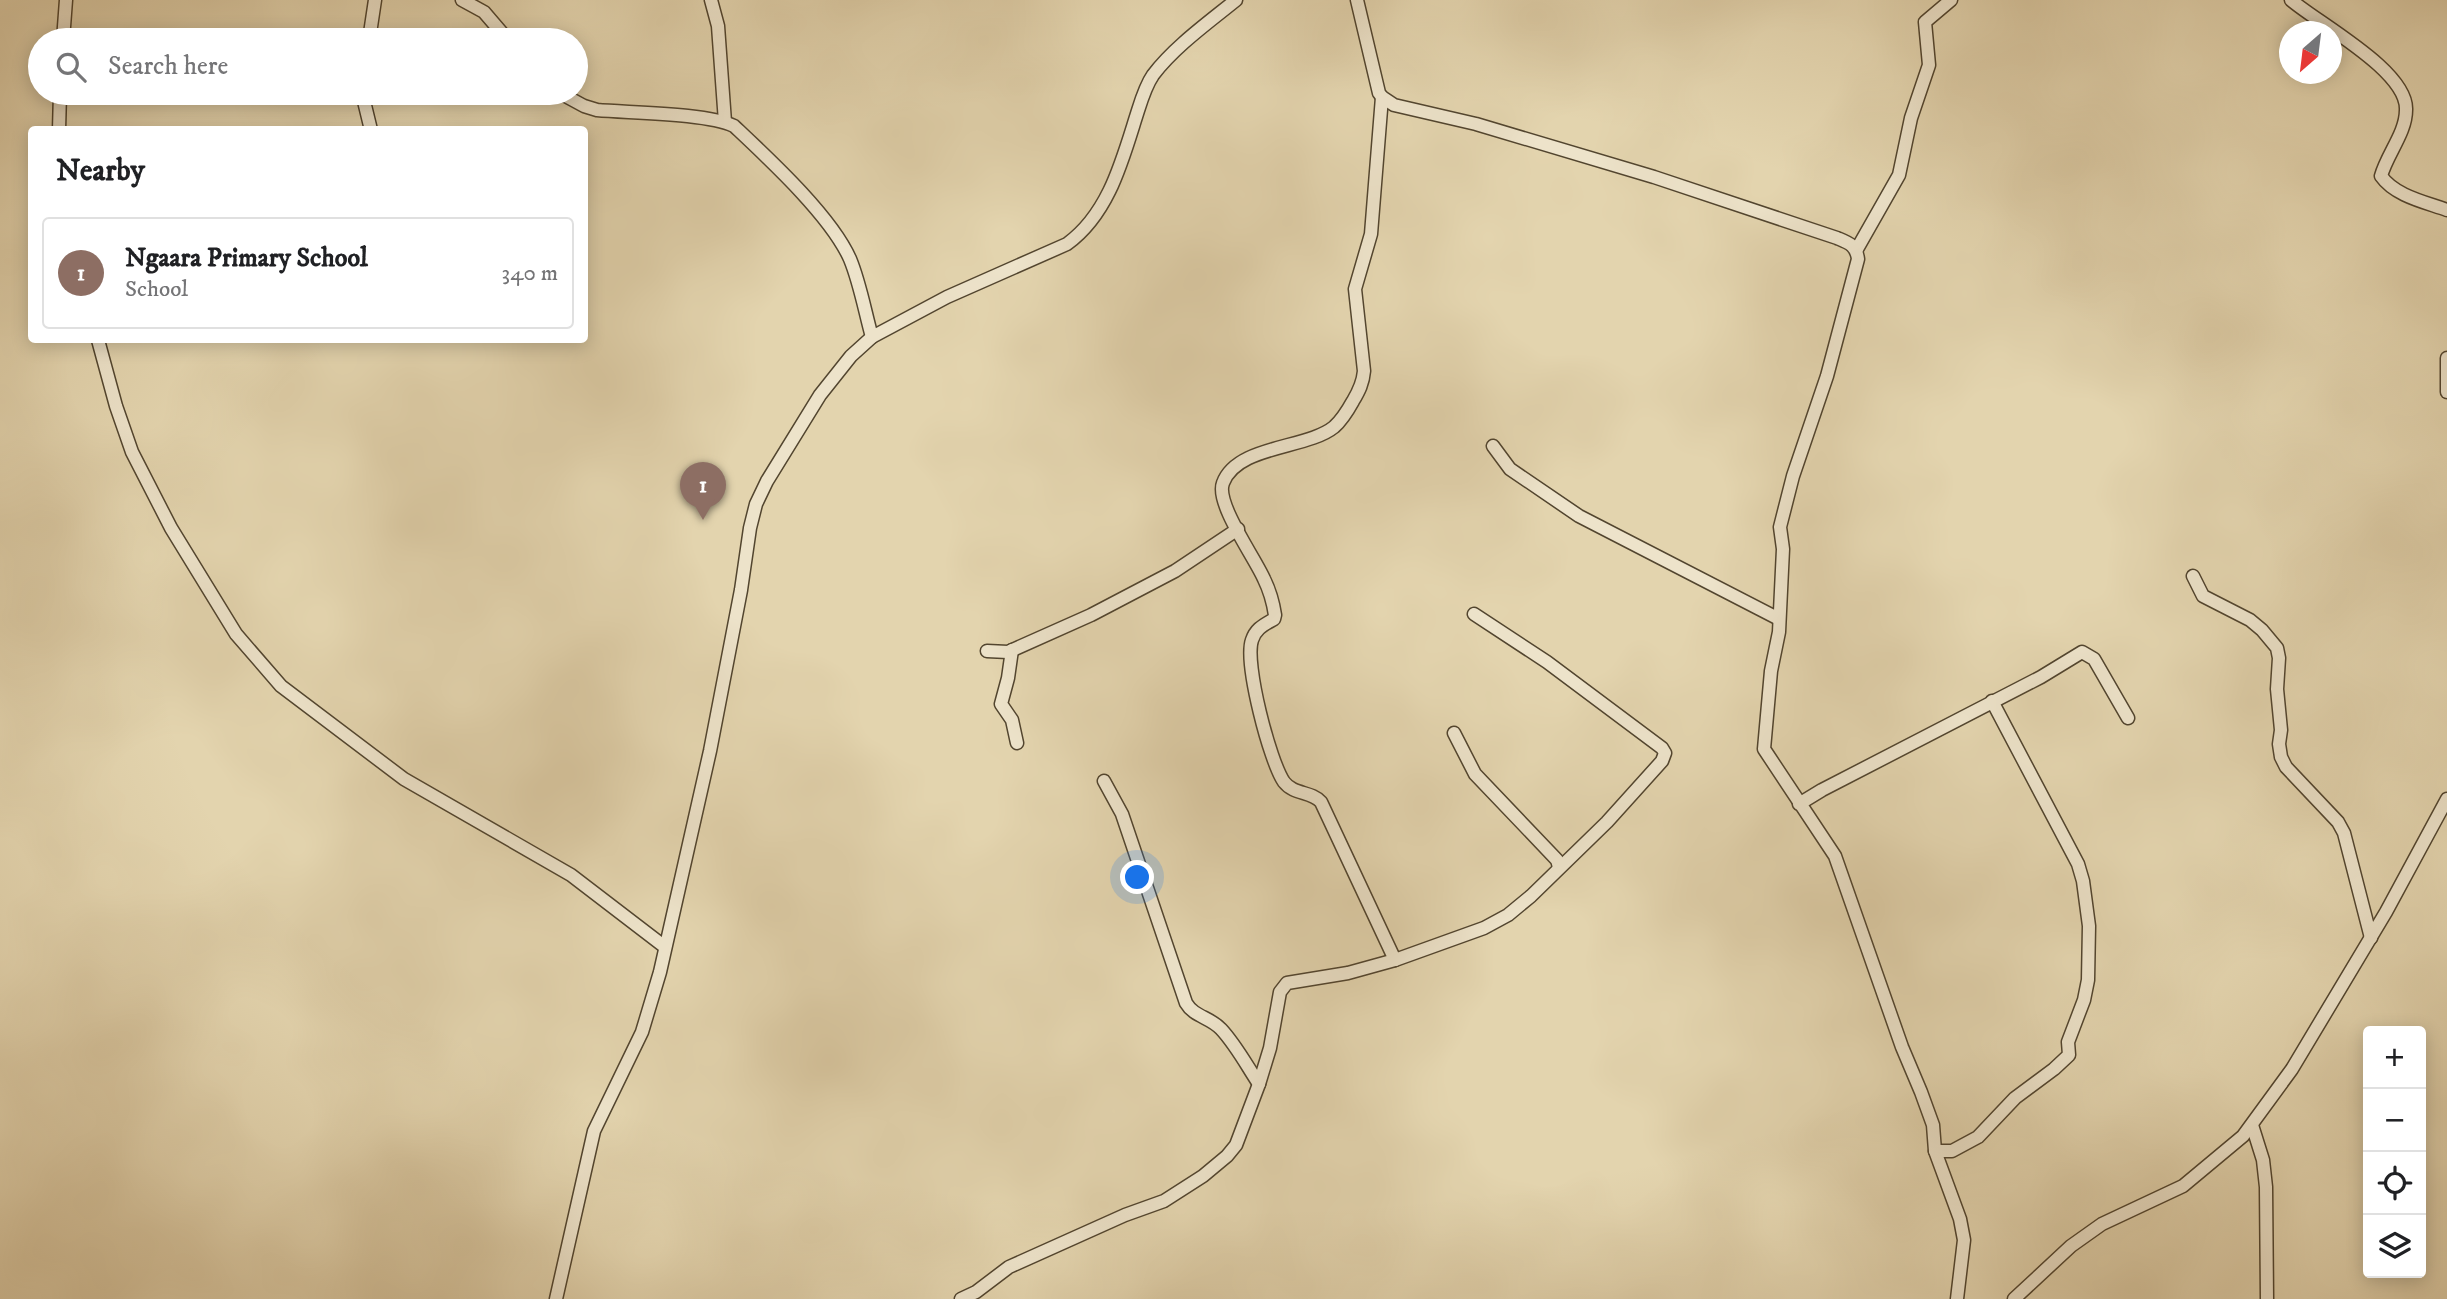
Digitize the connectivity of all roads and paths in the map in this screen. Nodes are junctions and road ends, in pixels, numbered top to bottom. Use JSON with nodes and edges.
{"nodes":[{"id":1,"x":66,"y":0,"type":"edge"},
{"id":2,"x":375,"y":0,"type":"edge"},
{"id":3,"x":462,"y":0,"type":"edge"},
{"id":4,"x":711,"y":0,"type":"edge"},
{"id":5,"x":1236,"y":0,"type":"edge"},
{"id":6,"x":1357,"y":0,"type":"edge"},
{"id":7,"x":1951,"y":0,"type":"edge"},
{"id":8,"x":2291,"y":0,"type":"edge"},
{"id":9,"x":64,"y":28,"type":"edge"},
{"id":10,"x":371,"y":28,"type":"edge"},
{"id":11,"x":498,"y":28,"type":"edge"},
{"id":12,"x":1382,"y":97,"type":"junction"},
{"id":13,"x":60,"y":105,"type":"edge"},
{"id":14,"x":365,"y":105,"type":"edge"},
{"id":15,"x":581,"y":105,"type":"edge"},
{"id":16,"x":725,"y":122,"type":"junction"},
{"id":17,"x":59,"y":126,"type":"edge"},
{"id":18,"x":370,"y":126,"type":"edge"},
{"id":19,"x":2447,"y":210,"type":"edge"},
{"id":20,"x":1857,"y":249,"type":"junction"},
{"id":21,"x":872,"y":337,"type":"junction"},
{"id":22,"x":99,"y":343,"type":"edge"},
{"id":23,"x":2447,"y":358,"type":"edge"},
{"id":24,"x":2447,"y":392,"type":"edge"},
{"id":25,"x":1493,"y":446,"type":"dead end"},
{"id":26,"x":1238,"y":529,"type":"junction"},
{"id":27,"x":2193,"y":576,"type":"dead end"},
{"id":28,"x":1474,"y":614,"type":"dead end"},
{"id":29,"x":1779,"y":619,"type":"junction"},
{"id":30,"x":1012,"y":650,"type":"junction"},
{"id":31,"x":987,"y":651,"type":"dead end"},
{"id":32,"x":1992,"y":701,"type":"junction"},
{"id":33,"x":2128,"y":718,"type":"dead end"},
{"id":34,"x":1454,"y":733,"type":"dead end"},
{"id":35,"x":1017,"y":743,"type":"dead end"},
{"id":36,"x":1104,"y":781,"type":"dead end"},
{"id":37,"x":2447,"y":800,"type":"edge"},
{"id":38,"x":1800,"y":804,"type":"junction"},
{"id":39,"x":1559,"y":867,"type":"junction"},
{"id":40,"x":2371,"y":938,"type":"junction"},
{"id":41,"x":665,"y":947,"type":"junction"},
{"id":42,"x":1395,"y":960,"type":"junction"},
{"id":43,"x":1259,"y":1084,"type":"junction"},
{"id":44,"x":2252,"y":1125,"type":"junction"},
{"id":45,"x":1935,"y":1151,"type":"junction"},
{"id":46,"x":977,"y":1296,"type":"edge"},
{"id":47,"x":556,"y":1299,"type":"edge"},
{"id":48,"x":961,"y":1299,"type":"edge"},
{"id":49,"x":1957,"y":1299,"type":"edge"},
{"id":50,"x":2014,"y":1299,"type":"edge"},
{"id":51,"x":2267,"y":1299,"type":"edge"}],
"edges":[{"from":1,"to":9,"type":"street"},
{"from":2,"to":10,"type":"street"},
{"from":3,"to":11,"type":"street"},
{"from":4,"to":16,"type":"street"},
{"from":5,"to":21,"type":"street"},
{"from":6,"to":12,"type":"street"},
{"from":7,"to":20,"type":"street"},
{"from":8,"to":19,"type":"street"},
{"from":12,"to":20,"type":"street"},
{"from":12,"to":26,"type":"street"},
{"from":13,"to":17,"type":"street"},
{"from":14,"to":18,"type":"street"},
{"from":15,"to":16,"type":"street"},
{"from":16,"to":21,"type":"street"},
{"from":20,"to":29,"type":"street"},
{"from":21,"to":41,"type":"street"},
{"from":22,"to":41,"type":"street"},
{"from":23,"to":24,"type":"street"},
{"from":25,"to":29,"type":"street"},
{"from":26,"to":30,"type":"street"},
{"from":26,"to":42,"type":"street"},
{"from":27,"to":40,"type":"street"},
{"from":28,"to":39,"type":"street"},
{"from":29,"to":38,"type":"street"},
{"from":30,"to":31,"type":"street"},
{"from":30,"to":35,"type":"street"},
{"from":32,"to":33,"type":"street"},
{"from":32,"to":38,"type":"street"},
{"from":32,"to":45,"type":"street"},
{"from":34,"to":39,"type":"street"},
{"from":36,"to":43,"type":"street"},
{"from":37,"to":40,"type":"street"},
{"from":38,"to":45,"type":"street"},
{"from":39,"to":42,"type":"street"},
{"from":40,"to":44,"type":"street"},
{"from":41,"to":47,"type":"street"},
{"from":42,"to":43,"type":"street"},
{"from":43,"to":46,"type":"street"},
{"from":44,"to":50,"type":"street"},
{"from":44,"to":51,"type":"street"},
{"from":45,"to":49,"type":"street"},
{"from":46,"to":48,"type":"street"}]}
